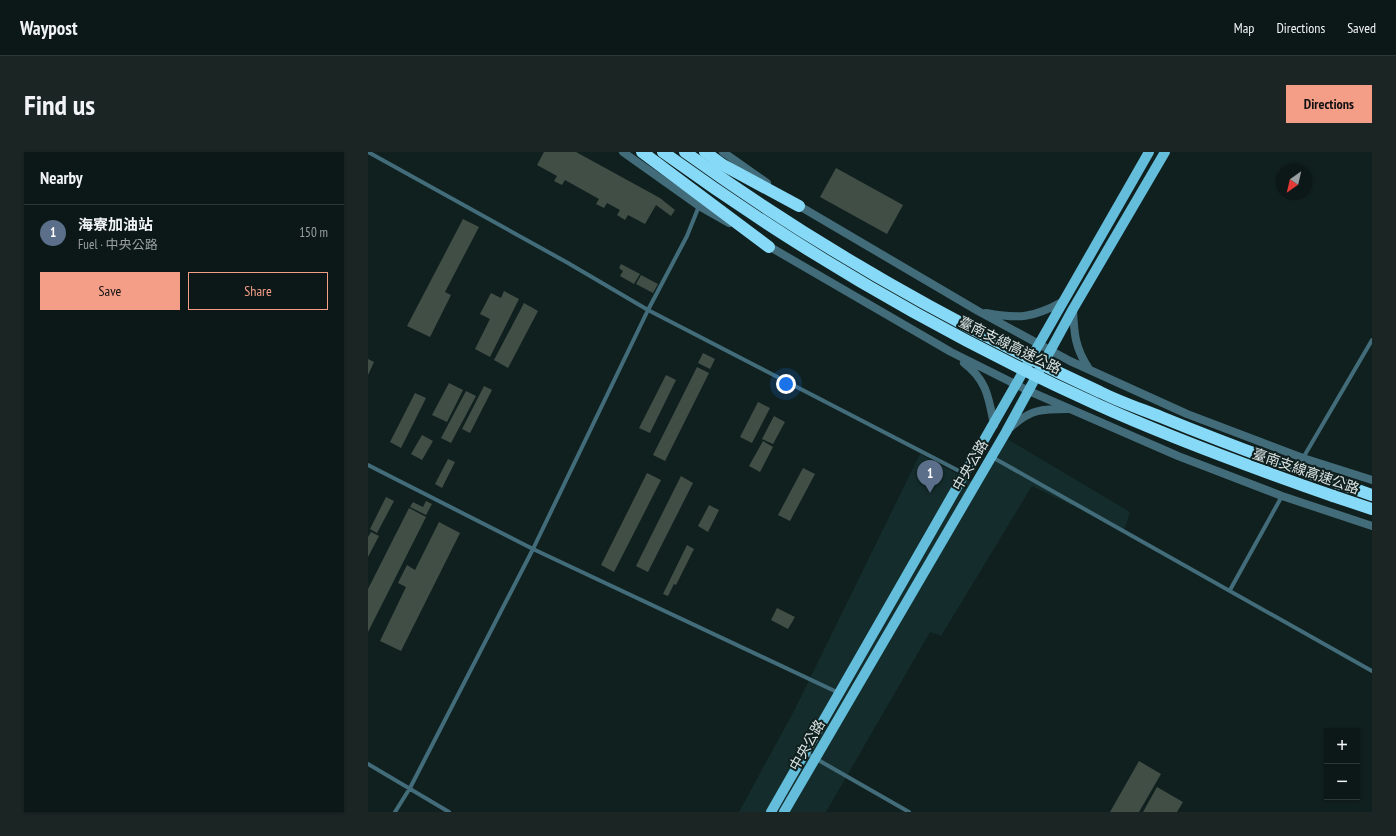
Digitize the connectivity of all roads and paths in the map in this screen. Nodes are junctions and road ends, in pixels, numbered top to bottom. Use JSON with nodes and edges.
{"nodes":[{"id":1,"x":368,"y":152,"type":"edge"},
{"id":2,"x":623,"y":152,"type":"edge"},
{"id":3,"x":663,"y":152,"type":"edge"},
{"id":4,"x":685,"y":152,"type":"edge"},
{"id":5,"x":705,"y":152,"type":"edge"},
{"id":6,"x":1148,"y":152,"type":"edge"},
{"id":7,"x":1165,"y":152,"type":"edge"},
{"id":8,"x":725,"y":153,"type":"edge"},
{"id":9,"x":644,"y":154,"type":"edge"},
{"id":10,"x":700,"y":206,"type":"junction"},
{"id":11,"x":799,"y":206,"type":"junction"},
{"id":12,"x":769,"y":247,"type":"junction"},
{"id":13,"x":1062,"y":302,"type":"junction"},
{"id":14,"x":1073,"y":309,"type":"junction"},
{"id":15,"x":648,"y":310,"type":"junction"},
{"id":16,"x":978,"y":311,"type":"junction"},
{"id":17,"x":1372,"y":340,"type":"edge"},
{"id":18,"x":1038,"y":344,"type":"junction"},
{"id":19,"x":1051,"y":351,"type":"junction"},
{"id":20,"x":951,"y":352,"type":"junction"},
{"id":21,"x":1090,"y":370,"type":"junction"},
{"id":22,"x":1015,"y":384,"type":"junction"},
{"id":23,"x":1029,"y":391,"type":"junction"},
{"id":24,"x":1074,"y":409,"type":"junction"},
{"id":25,"x":994,"y":425,"type":"junction"},
{"id":26,"x":1006,"y":432,"type":"junction"},
{"id":27,"x":991,"y":457,"type":"junction"},
{"id":28,"x":1303,"y":458,"type":"junction"},
{"id":29,"x":368,"y":465,"type":"edge"},
{"id":30,"x":966,"y":474,"type":"junction"},
{"id":31,"x":1372,"y":480,"type":"edge"},
{"id":32,"x":1372,"y":495,"type":"edge"},
{"id":33,"x":1282,"y":496,"type":"junction"},
{"id":34,"x":1372,"y":509,"type":"edge"},
{"id":35,"x":1372,"y":526,"type":"edge"},
{"id":36,"x":533,"y":549,"type":"junction"},
{"id":37,"x":1230,"y":590,"type":"junction"},
{"id":38,"x":1372,"y":671,"type":"edge"},
{"id":39,"x":840,"y":693,"type":"junction"},
{"id":40,"x":806,"y":752,"type":"junction"},
{"id":41,"x":816,"y":758,"type":"junction"},
{"id":42,"x":368,"y":764,"type":"edge"},
{"id":43,"x":410,"y":788,"type":"junction"},
{"id":44,"x":395,"y":812,"type":"edge"},
{"id":45,"x":449,"y":812,"type":"edge"},
{"id":46,"x":771,"y":812,"type":"edge"},
{"id":47,"x":784,"y":812,"type":"edge"},
{"id":48,"x":909,"y":812,"type":"edge"}],
"edges":[{"from":1,"to":15,"type":"lane"},
{"from":2,"to":10,"type":"street"},
{"from":3,"to":34,"type":"highway","name":"臺南支線高速公路","bridge":true},
{"from":4,"to":32,"type":"highway","name":"臺南支線高速公路","bridge":true},
{"from":5,"to":11,"type":"highway"},
{"from":6,"to":13,"type":"main road","name":"中央公路"},
{"from":7,"to":14,"type":"main road","name":"中央公路"},
{"from":8,"to":11,"type":"street"},
{"from":9,"to":12,"type":"highway"},
{"from":10,"to":12,"type":"street"},
{"from":10,"to":15,"type":"lane"},
{"from":11,"to":16,"type":"street"},
{"from":12,"to":20,"type":"street"},
{"from":13,"to":16,"type":"street"},
{"from":13,"to":18,"type":"main road","name":"中央公路"},
{"from":14,"to":19,"type":"main road","name":"中央公路"},
{"from":14,"to":21,"type":"street"},
{"from":15,"to":30,"type":"lane"},
{"from":15,"to":36,"type":"lane"},
{"from":16,"to":18,"type":"street"},
{"from":17,"to":28,"type":"lane"},
{"from":18,"to":19,"type":"street"},
{"from":18,"to":22,"type":"main road","name":"中央公路"},
{"from":19,"to":21,"type":"street"},
{"from":19,"to":23,"type":"main road","name":"中央公路"},
{"from":20,"to":22,"type":"street"},
{"from":20,"to":25,"type":"street"},
{"from":21,"to":28,"type":"street"},
{"from":22,"to":23,"type":"street"},
{"from":22,"to":25,"type":"main road","name":"中央公路"},
{"from":23,"to":24,"type":"street"},
{"from":23,"to":26,"type":"main road","name":"中央公路"},
{"from":24,"to":26,"type":"street"},
{"from":24,"to":33,"type":"street"},
{"from":25,"to":30,"type":"main road","name":"中央公路"},
{"from":26,"to":27,"type":"main road","name":"中央公路"},
{"from":27,"to":37,"type":"lane"},
{"from":27,"to":41,"type":"main road","name":"中央公路"},
{"from":28,"to":31,"type":"street"},
{"from":29,"to":36,"type":"lane"},
{"from":30,"to":39,"type":"main road","name":"中央公路"},
{"from":33,"to":35,"type":"street"},
{"from":33,"to":37,"type":"lane"},
{"from":36,"to":39,"type":"lane"},
{"from":36,"to":43,"type":"lane"},
{"from":37,"to":38,"type":"lane"},
{"from":39,"to":40,"type":"main road","name":"中央公路"},
{"from":40,"to":41,"type":"lane"},
{"from":40,"to":46,"type":"main road","name":"中央公路"},
{"from":41,"to":47,"type":"main road","name":"中央公路"},
{"from":41,"to":48,"type":"lane"},
{"from":42,"to":43,"type":"lane"},
{"from":43,"to":44,"type":"lane"},
{"from":43,"to":45,"type":"lane"}]}
